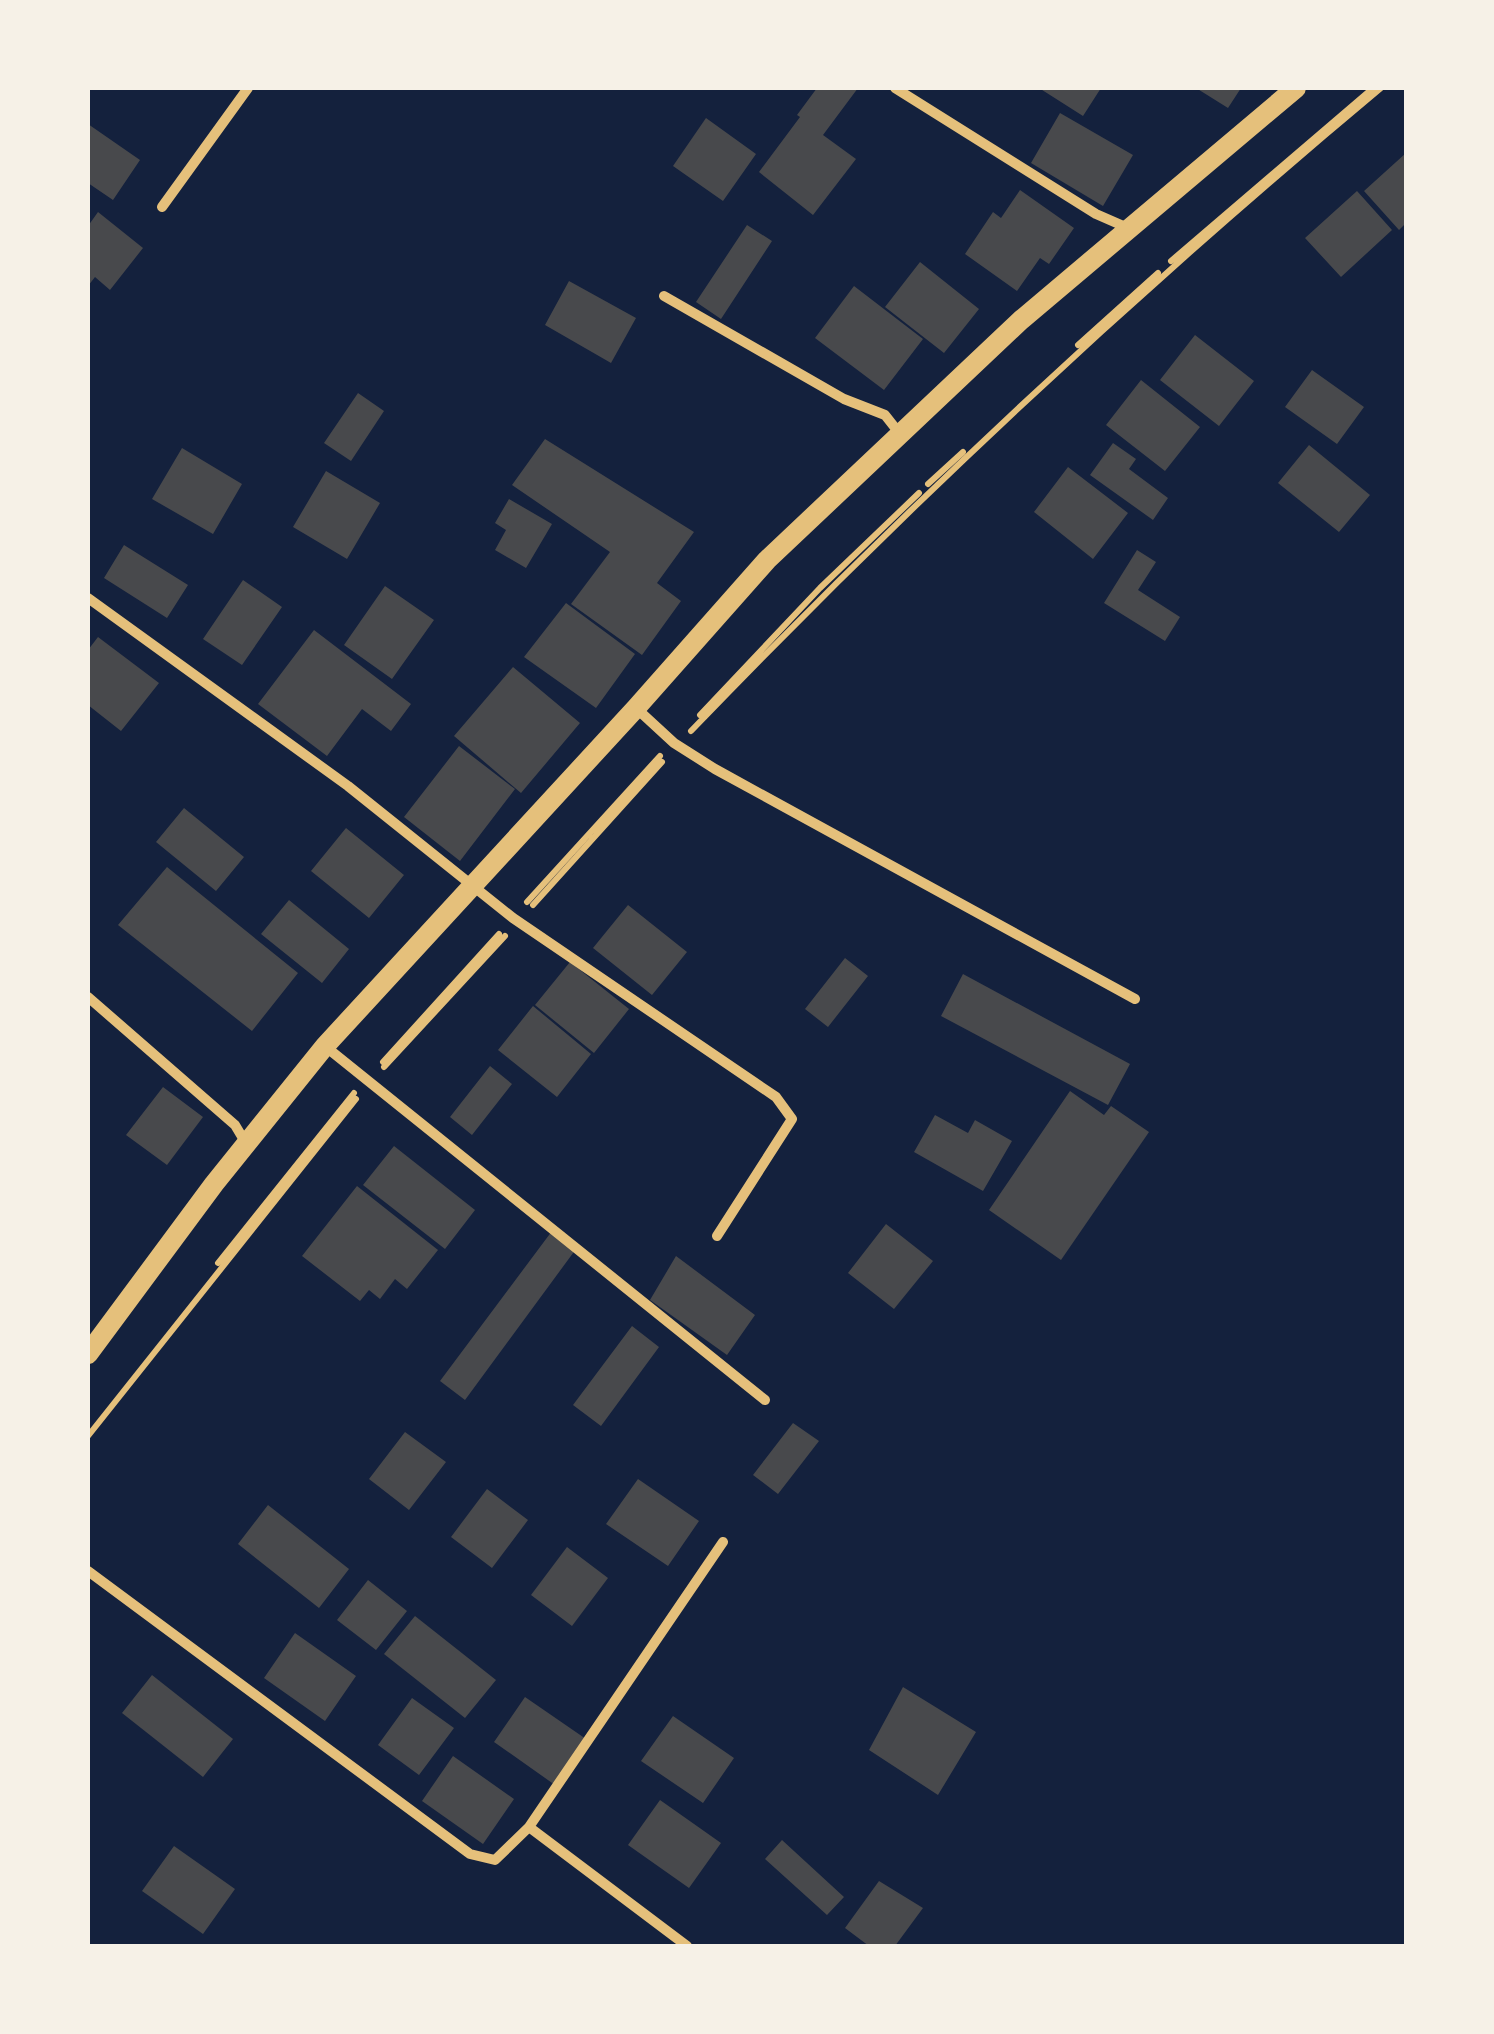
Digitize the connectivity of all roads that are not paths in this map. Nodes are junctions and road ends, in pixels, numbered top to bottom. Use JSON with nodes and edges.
{"nodes":[{"id":1,"x":248,"y":88,"type":"edge"},
{"id":2,"x":895,"y":88,"type":"edge"},
{"id":3,"x":1296,"y":88,"type":"edge"},
{"id":4,"x":162,"y":207,"type":"dead end"},
{"id":5,"x":1128,"y":228,"type":"junction"},
{"id":6,"x":664,"y":296,"type":"dead end"},
{"id":7,"x":900,"y":434,"type":"junction"},
{"id":8,"x":88,"y":598,"type":"edge"},
{"id":9,"x":636,"y":708,"type":"junction"},
{"id":10,"x":470,"y":885,"type":"junction"},
{"id":11,"x":88,"y":997,"type":"edge"},
{"id":12,"x":1135,"y":999,"type":"dead end"},
{"id":13,"x":325,"y":1046,"type":"junction"},
{"id":14,"x":247,"y":1146,"type":"junction"},
{"id":15,"x":717,"y":1236,"type":"dead end"},
{"id":16,"x":88,"y":1354,"type":"edge"},
{"id":17,"x":765,"y":1400,"type":"dead end"},
{"id":18,"x":723,"y":1542,"type":"dead end"},
{"id":19,"x":88,"y":1571,"type":"edge"},
{"id":20,"x":529,"y":1827,"type":"junction"},
{"id":21,"x":687,"y":1946,"type":"edge"}],
"edges":[{"from":1,"to":4,"type":"street"},
{"from":2,"to":5,"type":"street"},
{"from":3,"to":5,"type":"main road"},
{"from":5,"to":7,"type":"main road"},
{"from":6,"to":7,"type":"street"},
{"from":7,"to":9,"type":"main road"},
{"from":8,"to":10,"type":"street"},
{"from":9,"to":10,"type":"main road"},
{"from":9,"to":12,"type":"street"},
{"from":10,"to":13,"type":"main road"},
{"from":10,"to":15,"type":"street"},
{"from":11,"to":14,"type":"street"},
{"from":13,"to":14,"type":"main road"},
{"from":13,"to":17,"type":"street"},
{"from":14,"to":16,"type":"main road"},
{"from":18,"to":20,"type":"street"},
{"from":19,"to":20,"type":"street"},
{"from":20,"to":21,"type":"street"}]}
